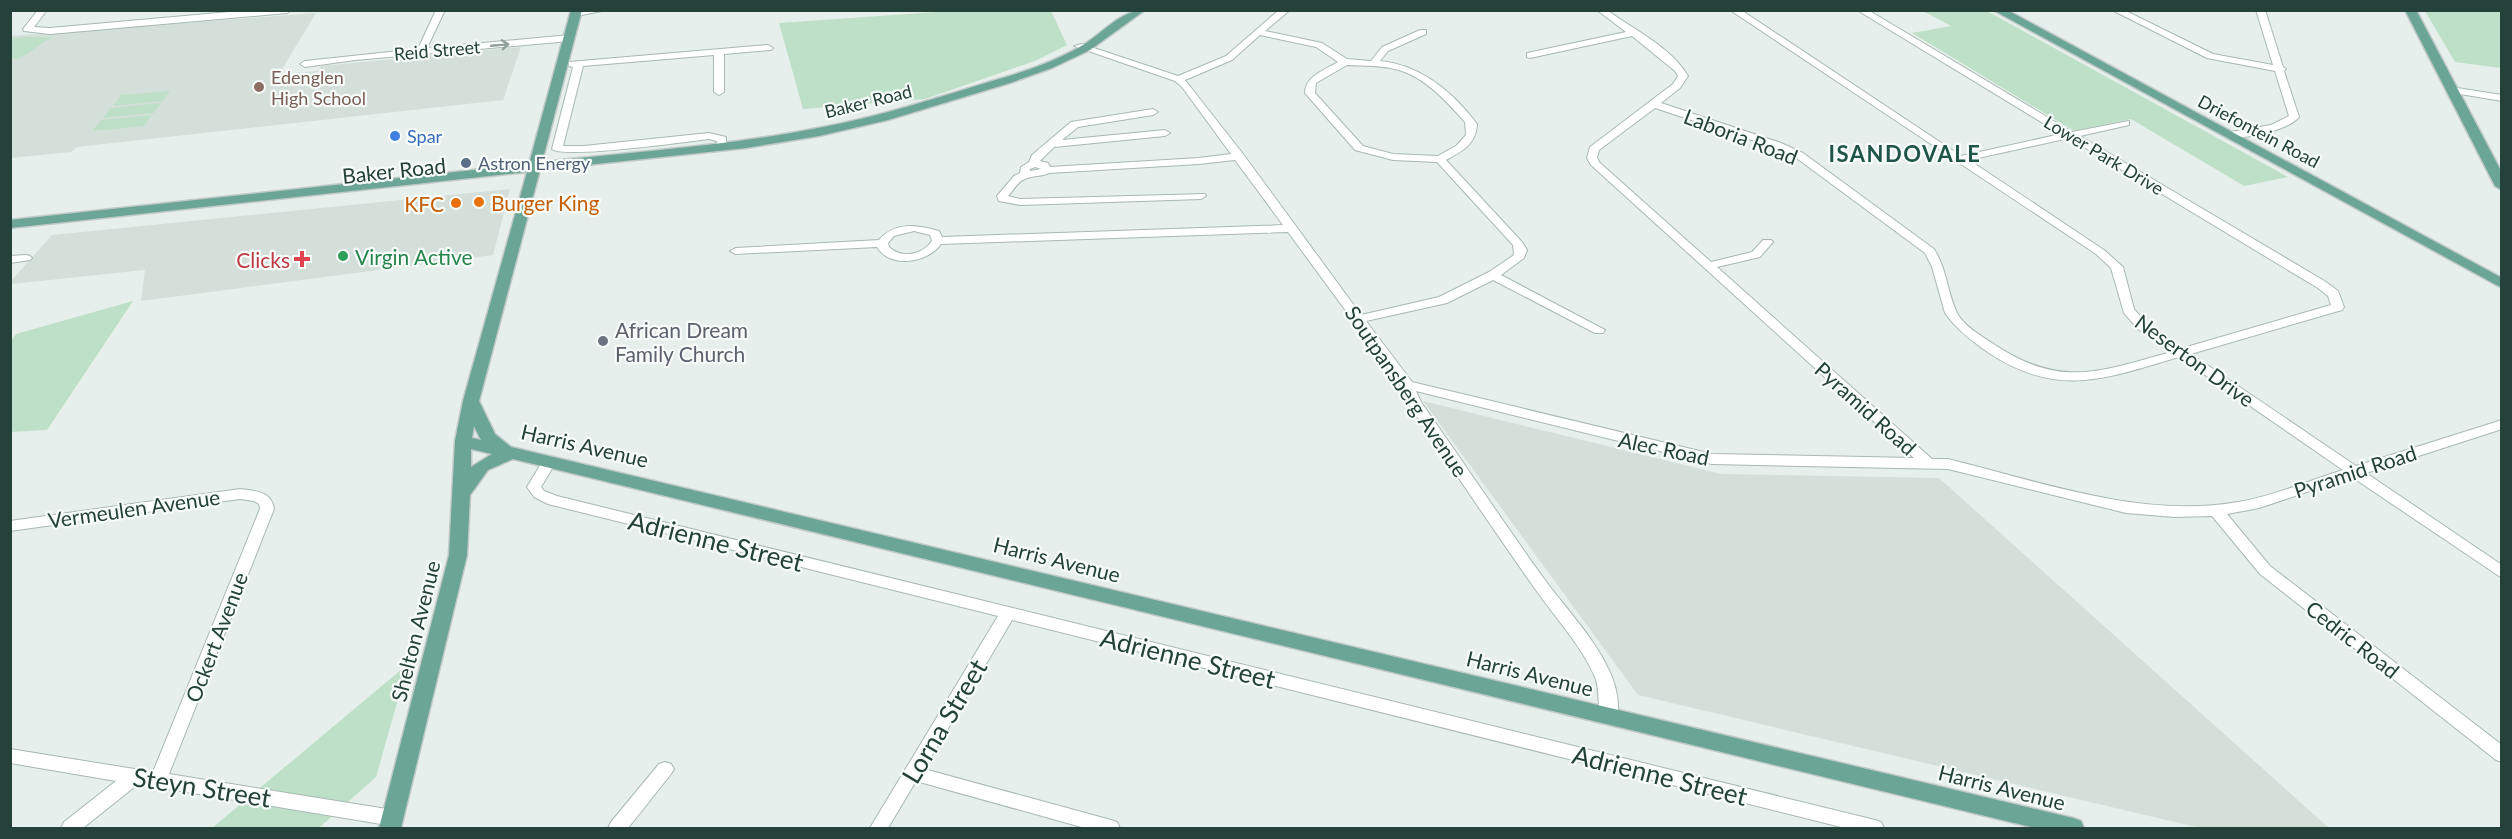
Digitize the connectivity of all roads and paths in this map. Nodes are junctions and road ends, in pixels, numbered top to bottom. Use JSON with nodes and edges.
{"nodes":[{"id":1,"x":43,"y":10,"type":"edge"},
{"id":2,"x":287,"y":10,"type":"edge"},
{"id":3,"x":441,"y":10,"type":"edge"},
{"id":4,"x":603,"y":10,"type":"edge"},
{"id":5,"x":1286,"y":10,"type":"edge"},
{"id":6,"x":1601,"y":10,"type":"edge"},
{"id":7,"x":1734,"y":10,"type":"edge"},
{"id":8,"x":1861,"y":10,"type":"edge"},
{"id":9,"x":1998,"y":10,"type":"edge"},
{"id":10,"x":2116,"y":10,"type":"edge"},
{"id":11,"x":2260,"y":10,"type":"edge"},
{"id":12,"x":2410,"y":10,"type":"edge"},
{"id":13,"x":577,"y":12,"type":"edge"},
{"id":14,"x":1136,"y":14,"type":"edge"},
{"id":15,"x":1258,"y":32,"type":"junction"},
{"id":16,"x":1423,"y":32,"type":"dead end"},
{"id":17,"x":1633,"y":33,"type":"junction"},
{"id":18,"x":570,"y":38,"type":"junction"},
{"id":19,"x":1082,"y":47,"type":"junction"},
{"id":20,"x":768,"y":48,"type":"dead end"},
{"id":21,"x":421,"y":51,"type":"junction"},
{"id":22,"x":719,"y":52,"type":"junction"},
{"id":23,"x":1530,"y":55,"type":"dead end"},
{"id":24,"x":1345,"y":62,"type":"junction"},
{"id":25,"x":579,"y":63,"type":"junction"},
{"id":26,"x":1374,"y":63,"type":"junction"},
{"id":27,"x":305,"y":64,"type":"dead end"},
{"id":28,"x":562,"y":65,"type":"junction"},
{"id":29,"x":2281,"y":69,"type":"junction"},
{"id":30,"x":1178,"y":79,"type":"junction"},
{"id":31,"x":2451,"y":90,"type":"junction"},
{"id":32,"x":719,"y":92,"type":"dead end"},
{"id":33,"x":2502,"y":98,"type":"edge"},
{"id":34,"x":1653,"y":104,"type":"junction"},
{"id":35,"x":1153,"y":112,"type":"dead end"},
{"id":36,"x":2125,"y":123,"type":"dead end"},
{"id":37,"x":1165,"y":133,"type":"dead end"},
{"id":38,"x":2071,"y":135,"type":"junction"},
{"id":39,"x":2229,"y":135,"type":"junction"},
{"id":40,"x":746,"y":144,"type":"junction"},
{"id":41,"x":1053,"y":144,"type":"junction"},
{"id":42,"x":722,"y":146,"type":"junction"},
{"id":43,"x":1237,"y":153,"type":"junction"},
{"id":44,"x":1440,"y":159,"type":"junction"},
{"id":45,"x":1961,"y":159,"type":"junction"},
{"id":46,"x":1034,"y":164,"type":"junction"},
{"id":47,"x":1047,"y":170,"type":"junction"},
{"id":48,"x":535,"y":172,"type":"junction"},
{"id":49,"x":1026,"y":174,"type":"junction"},
{"id":50,"x":2502,"y":186,"type":"edge"},
{"id":51,"x":1202,"y":196,"type":"dead end"},
{"id":52,"x":10,"y":224,"type":"edge"},
{"id":53,"x":1292,"y":228,"type":"junction"},
{"id":54,"x":939,"y":241,"type":"junction"},
{"id":55,"x":1767,"y":242,"type":"dead end"},
{"id":56,"x":882,"y":243,"type":"junction"},
{"id":57,"x":736,"y":251,"type":"dead end"},
{"id":58,"x":26,"y":258,"type":"dead end"},
{"id":59,"x":10,"y":260,"type":"edge"},
{"id":60,"x":1707,"y":266,"type":"junction"},
{"id":61,"x":2475,"y":270,"type":"junction"},
{"id":62,"x":1493,"y":275,"type":"junction"},
{"id":63,"x":2502,"y":276,"type":"edge"},
{"id":64,"x":2502,"y":284,"type":"edge"},
{"id":65,"x":2338,"y":307,"type":"joint"},
{"id":66,"x":1359,"y":319,"type":"junction"},
{"id":67,"x":1599,"y":330,"type":"dead end"},
{"id":68,"x":2179,"y":352,"type":"junction"},
{"id":69,"x":1407,"y":385,"type":"junction"},
{"id":70,"x":471,"y":401,"type":"junction"},
{"id":71,"x":2502,"y":424,"type":"edge"},
{"id":72,"x":463,"y":441,"type":"junction"},
{"id":73,"x":513,"y":452,"type":"junction"},
{"id":74,"x":549,"y":462,"type":"junction"},
{"id":75,"x":1928,"y":463,"type":"junction"},
{"id":76,"x":2353,"y":473,"type":"junction"},
{"id":77,"x":462,"y":494,"type":"junction"},
{"id":78,"x":258,"y":496,"type":"joint"},
{"id":79,"x":2217,"y":512,"type":"junction"},
{"id":80,"x":10,"y":526,"type":"edge"},
{"id":81,"x":2502,"y":573,"type":"edge"},
{"id":82,"x":1008,"y":613,"type":"junction"},
{"id":83,"x":1609,"y":717,"type":"junction"},
{"id":84,"x":2502,"y":755,"type":"edge"},
{"id":85,"x":10,"y":756,"type":"edge"},
{"id":86,"x":665,"y":769,"type":"dead end"},
{"id":87,"x":913,"y":772,"type":"junction"},
{"id":88,"x":135,"y":776,"type":"junction"},
{"id":89,"x":158,"y":780,"type":"junction"},
{"id":90,"x":392,"y":823,"type":"edge"},
{"id":91,"x":70,"y":828,"type":"edge"},
{"id":92,"x":617,"y":828,"type":"edge"},
{"id":93,"x":879,"y":828,"type":"edge"},
{"id":94,"x":1111,"y":828,"type":"edge"},
{"id":95,"x":1875,"y":828,"type":"edge"},
{"id":96,"x":2073,"y":828,"type":"edge"}],
"edges":[{"from":1,"to":2,"type":"street"},
{"from":3,"to":21,"type":"street"},
{"from":4,"to":13,"type":"street"},
{"from":5,"to":15,"type":"street"},
{"from":6,"to":17,"type":"street","name":"Pyramid Road"},
{"from":7,"to":45,"type":"street","name":"Neserton Drive"},
{"from":8,"to":38,"type":"street","name":"Lower Park Drive"},
{"from":9,"to":39,"type":"main road","name":"Driefontein Road"},
{"from":10,"to":29,"type":"street"},
{"from":11,"to":29,"type":"street"},
{"from":12,"to":31,"type":"main road"},
{"from":13,"to":18,"type":"main road"},
{"from":14,"to":19,"type":"main road","name":"Baker Road"},
{"from":15,"to":24,"type":"street"},
{"from":15,"to":30,"type":"street"},
{"from":16,"to":26,"type":"street"},
{"from":17,"to":23,"type":"street"},
{"from":17,"to":34,"type":"street","name":"Pyramid Road"},
{"from":21,"to":18,"type":"street","name":"Reid Street","one_way":true},
{"from":18,"to":28,"type":"main road"},
{"from":19,"to":30,"type":"street"},
{"from":19,"to":40,"type":"main road","name":"Baker Road"},
{"from":20,"to":22,"type":"street"},
{"from":21,"to":27,"type":"street","name":"Reid Street"},
{"from":22,"to":25,"type":"street"},
{"from":22,"to":32,"type":"street"},
{"from":24,"to":26,"type":"street"},
{"from":24,"to":44,"type":"street"},
{"from":25,"to":28,"type":"street"},
{"from":25,"to":42,"type":"street"},
{"from":26,"to":44,"type":"street"},
{"from":28,"to":48,"type":"main road"},
{"from":29,"to":39,"type":"street"},
{"from":30,"to":43,"type":"street","name":"Soutpansberg Avenue"},
{"from":31,"to":33,"type":"street"},
{"from":31,"to":50,"type":"main road"},
{"from":34,"to":60,"type":"street","name":"Pyramid Road"},
{"from":34,"to":68,"type":"street","name":"Laboria Road"},
{"from":35,"to":41,"type":"street"},
{"from":36,"to":38,"type":"street"},
{"from":37,"to":41,"type":"street"},
{"from":38,"to":45,"type":"street"},
{"from":38,"to":65,"type":"street","name":"Lower Park Drive"},
{"from":39,"to":61,"type":"main road","name":"Driefontein Road"},
{"from":40,"to":42,"type":"main road","name":"Baker Road"},
{"from":40,"to":48,"type":"main road","name":"Baker Road"},
{"from":41,"to":46,"type":"street"},
{"from":42,"to":48,"type":"main road","name":"Baker Road"},
{"from":43,"to":47,"type":"street"},
{"from":43,"to":53,"type":"street","name":"Soutpansberg Avenue"},
{"from":44,"to":62,"type":"street"},
{"from":45,"to":68,"type":"street","name":"Neserton Drive"},
{"from":46,"to":47,"type":"street"},
{"from":46,"to":49,"type":"street"},
{"from":47,"to":49,"type":"street"},
{"from":48,"to":52,"type":"main road","name":"Baker Road"},
{"from":48,"to":70,"type":"main road"},
{"from":49,"to":51,"type":"street"},
{"from":53,"to":54,"type":"street"},
{"from":53,"to":66,"type":"street","name":"Soutpansberg Avenue"},
{"from":54,"to":56,"type":"street"},
{"from":54,"to":56,"type":"street"},
{"from":55,"to":60,"type":"street"},
{"from":56,"to":57,"type":"street"},
{"from":58,"to":59,"type":"street"},
{"from":60,"to":75,"type":"street","name":"Pyramid Road"},
{"from":61,"to":63,"type":"main road"},
{"from":61,"to":64,"type":"main road","name":"Driefontein Road"},
{"from":62,"to":66,"type":"street"},
{"from":62,"to":67,"type":"street"},
{"from":65,"to":68,"type":"street","name":"Laboria Road"},
{"from":66,"to":69,"type":"street","name":"Soutpansberg Avenue"},
{"from":68,"to":76,"type":"street","name":"Neserton Drive"},
{"from":69,"to":75,"type":"street","name":"Alec Road"},
{"from":69,"to":83,"type":"street","name":"Soutpansberg Avenue"},
{"from":70,"to":72,"type":"main road"},
{"from":70,"to":73,"type":"main road"},
{"from":71,"to":76,"type":"street","name":"Pyramid Road"},
{"from":72,"to":73,"type":"main road","name":"Harris Avenue"},
{"from":72,"to":77,"type":"main road","name":"Shelton Avenue"},
{"from":73,"to":74,"type":"main road","name":"Harris Avenue"},
{"from":73,"to":77,"type":"main road"},
{"from":74,"to":82,"type":"street","name":"Adrienne Street"},
{"from":74,"to":83,"type":"main road","name":"Harris Avenue"},
{"from":75,"to":79,"type":"street","name":"Pyramid Road"},
{"from":76,"to":79,"type":"street","name":"Pyramid Road"},
{"from":76,"to":81,"type":"street","name":"Neserton Drive"},
{"from":77,"to":90,"type":"main road","name":"Shelton Avenue"},
{"from":78,"to":80,"type":"street","name":"Vermeulen Avenue"},
{"from":78,"to":89,"type":"street","name":"Ockert Avenue"},
{"from":79,"to":84,"type":"street","name":"Cedric Road"},
{"from":82,"to":87,"type":"street","name":"Lorna Street"},
{"from":82,"to":95,"type":"street","name":"Adrienne Street"},
{"from":83,"to":96,"type":"main road","name":"Harris Avenue"},
{"from":85,"to":88,"type":"street","name":"Steyn Street"},
{"from":86,"to":92,"type":"street"},
{"from":87,"to":93,"type":"street","name":"Lorna Street"},
{"from":87,"to":94,"type":"street"},
{"from":88,"to":89,"type":"street","name":"Steyn Street"},
{"from":88,"to":91,"type":"street"},
{"from":89,"to":90,"type":"street","name":"Steyn Street"}]}
